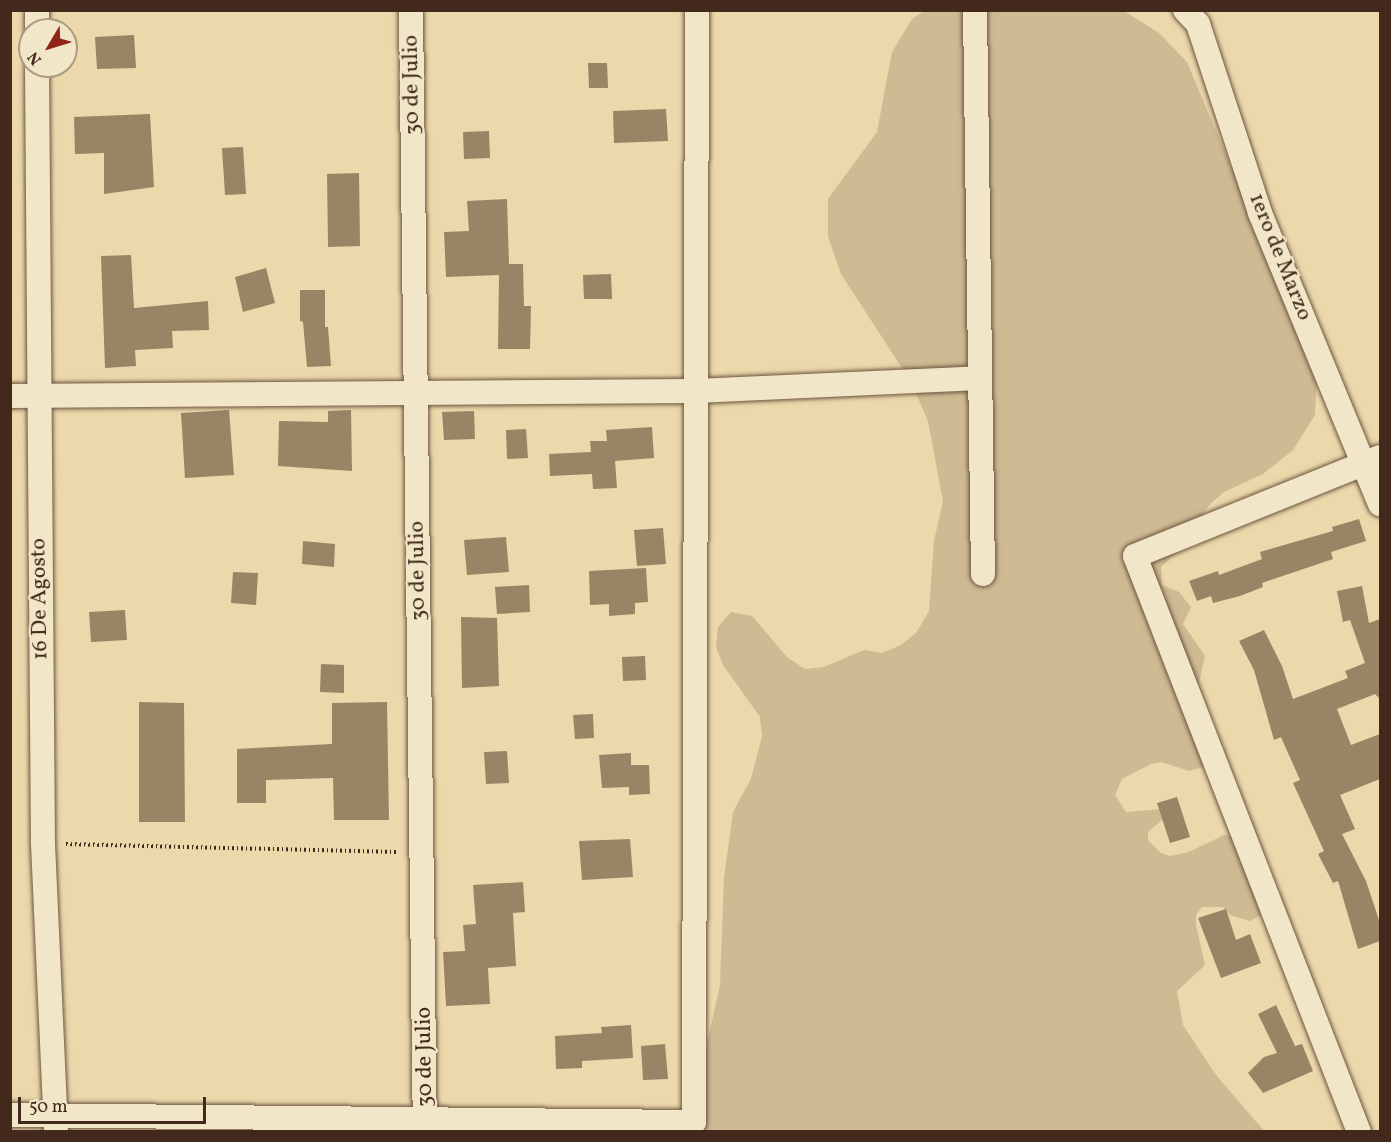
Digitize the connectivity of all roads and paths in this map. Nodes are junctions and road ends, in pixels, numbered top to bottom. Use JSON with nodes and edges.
{"nodes":[{"id":1,"x":411,"y":10,"type":"edge"},
{"id":2,"x":697,"y":10,"type":"edge"},
{"id":3,"x":975,"y":10,"type":"edge"},
{"id":4,"x":1185,"y":10,"type":"edge"},
{"id":5,"x":37,"y":78,"type":"edge"},
{"id":6,"x":980,"y":378,"type":"junction"},
{"id":7,"x":416,"y":391,"type":"junction"},
{"id":8,"x":696,"y":391,"type":"junction"},
{"id":9,"x":38,"y":395,"type":"junction"},
{"id":10,"x":10,"y":396,"type":"edge"},
{"id":11,"x":1372,"y":460,"type":"edge"},
{"id":12,"x":1380,"y":504,"type":"edge"},
{"id":13,"x":983,"y":574,"type":"dead end"},
{"id":14,"x":43,"y":844,"type":"junction"},
{"id":15,"x":422,"y":852,"type":"junction"},
{"id":16,"x":10,"y":1115,"type":"edge"},
{"id":17,"x":56,"y":1123,"type":"edge"},
{"id":18,"x":425,"y":1126,"type":"edge"},
{"id":19,"x":1359,"y":1131,"type":"edge"}],
"edges":[{"from":1,"to":7,"type":"street","name":"30 de Julio"},
{"from":2,"to":8,"type":"street"},
{"from":3,"to":6,"type":"street"},
{"from":4,"to":11,"type":"street","name":"1ero de Marzo"},
{"from":5,"to":9,"type":"street","name":"16 De Agosto"},
{"from":6,"to":8,"type":"street"},
{"from":6,"to":13,"type":"street"},
{"from":7,"to":8,"type":"street"},
{"from":7,"to":9,"type":"street"},
{"from":7,"to":15,"type":"street","name":"30 de Julio"},
{"from":8,"to":18,"type":"street"},
{"from":9,"to":10,"type":"street"},
{"from":9,"to":14,"type":"street","name":"16 De Agosto"},
{"from":11,"to":12,"type":"street","name":"1ero de Marzo"},
{"from":11,"to":19,"type":"street"},
{"from":14,"to":15,"type":"path"},
{"from":14,"to":17,"type":"street","name":"16 De Agosto"},
{"from":15,"to":18,"type":"street","name":"30 de Julio"},
{"from":16,"to":17,"type":"street"},
{"from":17,"to":18,"type":"street"}]}
